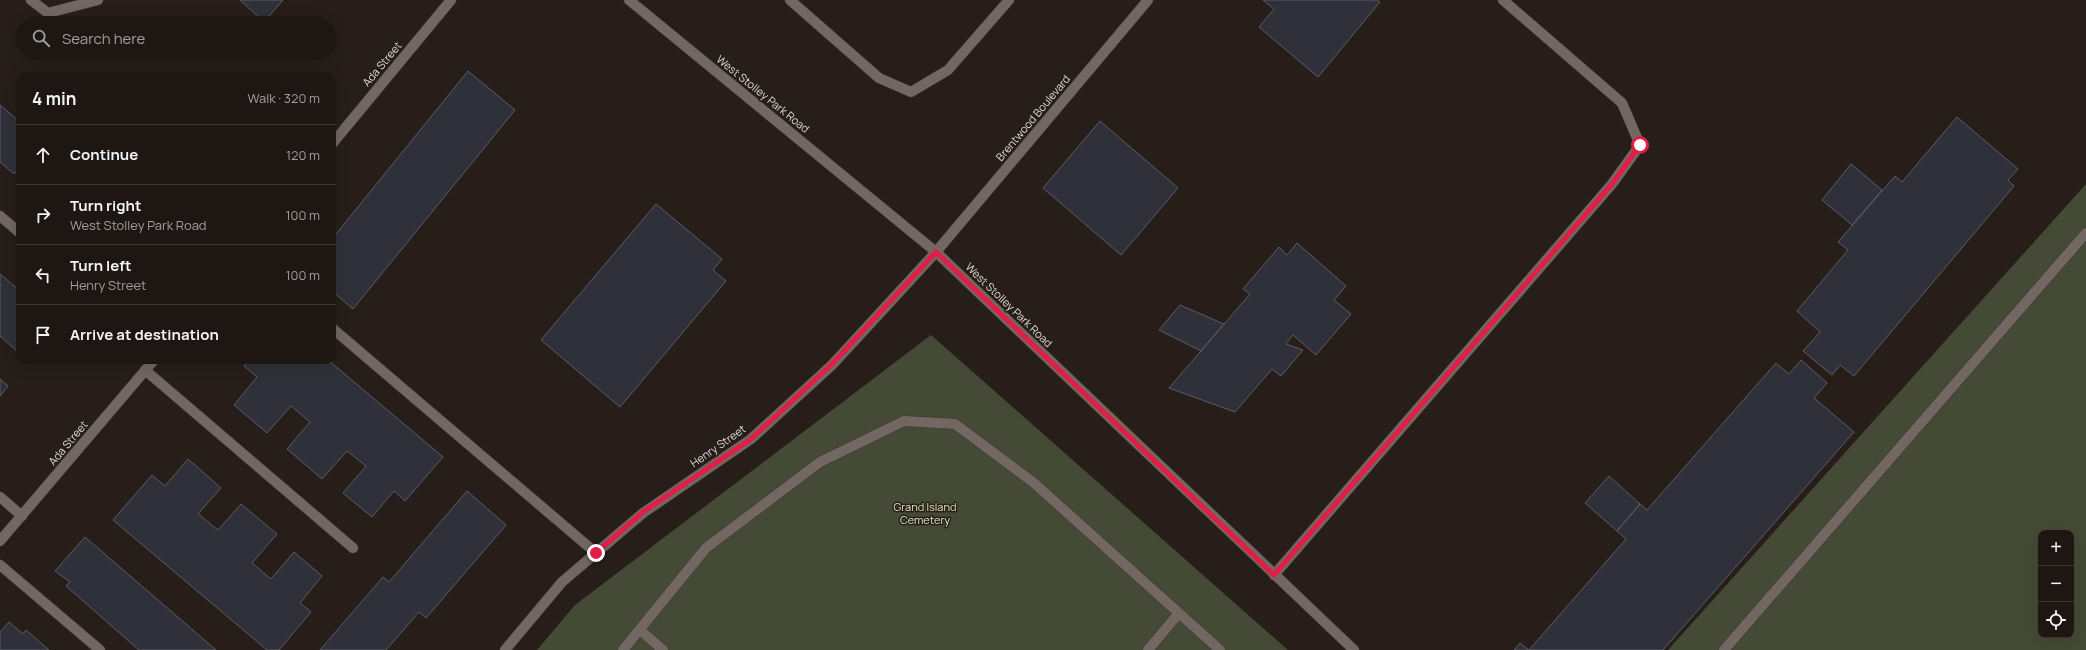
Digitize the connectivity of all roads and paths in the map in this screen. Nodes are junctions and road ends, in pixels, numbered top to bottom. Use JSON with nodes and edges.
{"nodes":[{"id":1,"x":31,"y":0,"type":"edge"},
{"id":2,"x":98,"y":0,"type":"edge"},
{"id":3,"x":451,"y":0,"type":"edge"},
{"id":4,"x":629,"y":0,"type":"edge"},
{"id":5,"x":790,"y":0,"type":"edge"},
{"id":6,"x":1009,"y":0,"type":"edge"},
{"id":7,"x":1148,"y":0,"type":"edge"},
{"id":8,"x":1503,"y":0,"type":"edge"},
{"id":9,"x":336,"y":139,"type":"edge"},
{"id":10,"x":0,"y":216,"type":"edge"},
{"id":11,"x":16,"y":230,"type":"edge"},
{"id":12,"x":2086,"y":233,"type":"edge"},
{"id":13,"x":936,"y":252,"type":"junction"},
{"id":14,"x":336,"y":331,"type":"edge"},
{"id":15,"x":150,"y":364,"type":"edge"},
{"id":16,"x":145,"y":370,"type":"junction"},
{"id":17,"x":0,"y":497,"type":"edge"},
{"id":18,"x":22,"y":516,"type":"junction"},
{"id":19,"x":0,"y":541,"type":"edge"},
{"id":20,"x":354,"y":548,"type":"dead end"},
{"id":21,"x":596,"y":553,"type":"junction"},
{"id":22,"x":0,"y":564,"type":"edge"},
{"id":23,"x":1274,"y":575,"type":"junction"},
{"id":24,"x":1179,"y":613,"type":"junction"},
{"id":25,"x":640,"y":630,"type":"junction"},
{"id":26,"x":100,"y":650,"type":"edge"},
{"id":27,"x":505,"y":650,"type":"edge"},
{"id":28,"x":623,"y":650,"type":"edge"},
{"id":29,"x":663,"y":650,"type":"edge"},
{"id":30,"x":1148,"y":650,"type":"edge"},
{"id":31,"x":1220,"y":650,"type":"edge"},
{"id":32,"x":1354,"y":650,"type":"edge"},
{"id":33,"x":1724,"y":650,"type":"edge"}],
"edges":[{"from":1,"to":2,"type":"street"},
{"from":3,"to":9,"type":"street","name":"Ada Street"},
{"from":4,"to":13,"type":"street","name":"West Stolley Park Road"},
{"from":5,"to":6,"type":"street"},
{"from":7,"to":13,"type":"street","name":"Brentwood Boulevard"},
{"from":8,"to":23,"type":"street"},
{"from":10,"to":11,"type":"street"},
{"from":12,"to":33,"type":"street"},
{"from":13,"to":21,"type":"street","name":"Henry Street"},
{"from":13,"to":23,"type":"street","name":"West Stolley Park Road"},
{"from":14,"to":21,"type":"street"},
{"from":15,"to":16,"type":"street","name":"Ada Street"},
{"from":16,"to":18,"type":"street","name":"Ada Street"},
{"from":16,"to":20,"type":"street"},
{"from":17,"to":18,"type":"street"},
{"from":18,"to":19,"type":"street","name":"Ada Street"},
{"from":21,"to":27,"type":"street","name":"Henry Street"},
{"from":22,"to":26,"type":"street"},
{"from":23,"to":32,"type":"street","name":"West Stolley Park Road"},
{"from":24,"to":25,"type":"street"},
{"from":24,"to":30,"type":"street"},
{"from":24,"to":31,"type":"street"},
{"from":25,"to":28,"type":"street"},
{"from":25,"to":29,"type":"street"}]}
